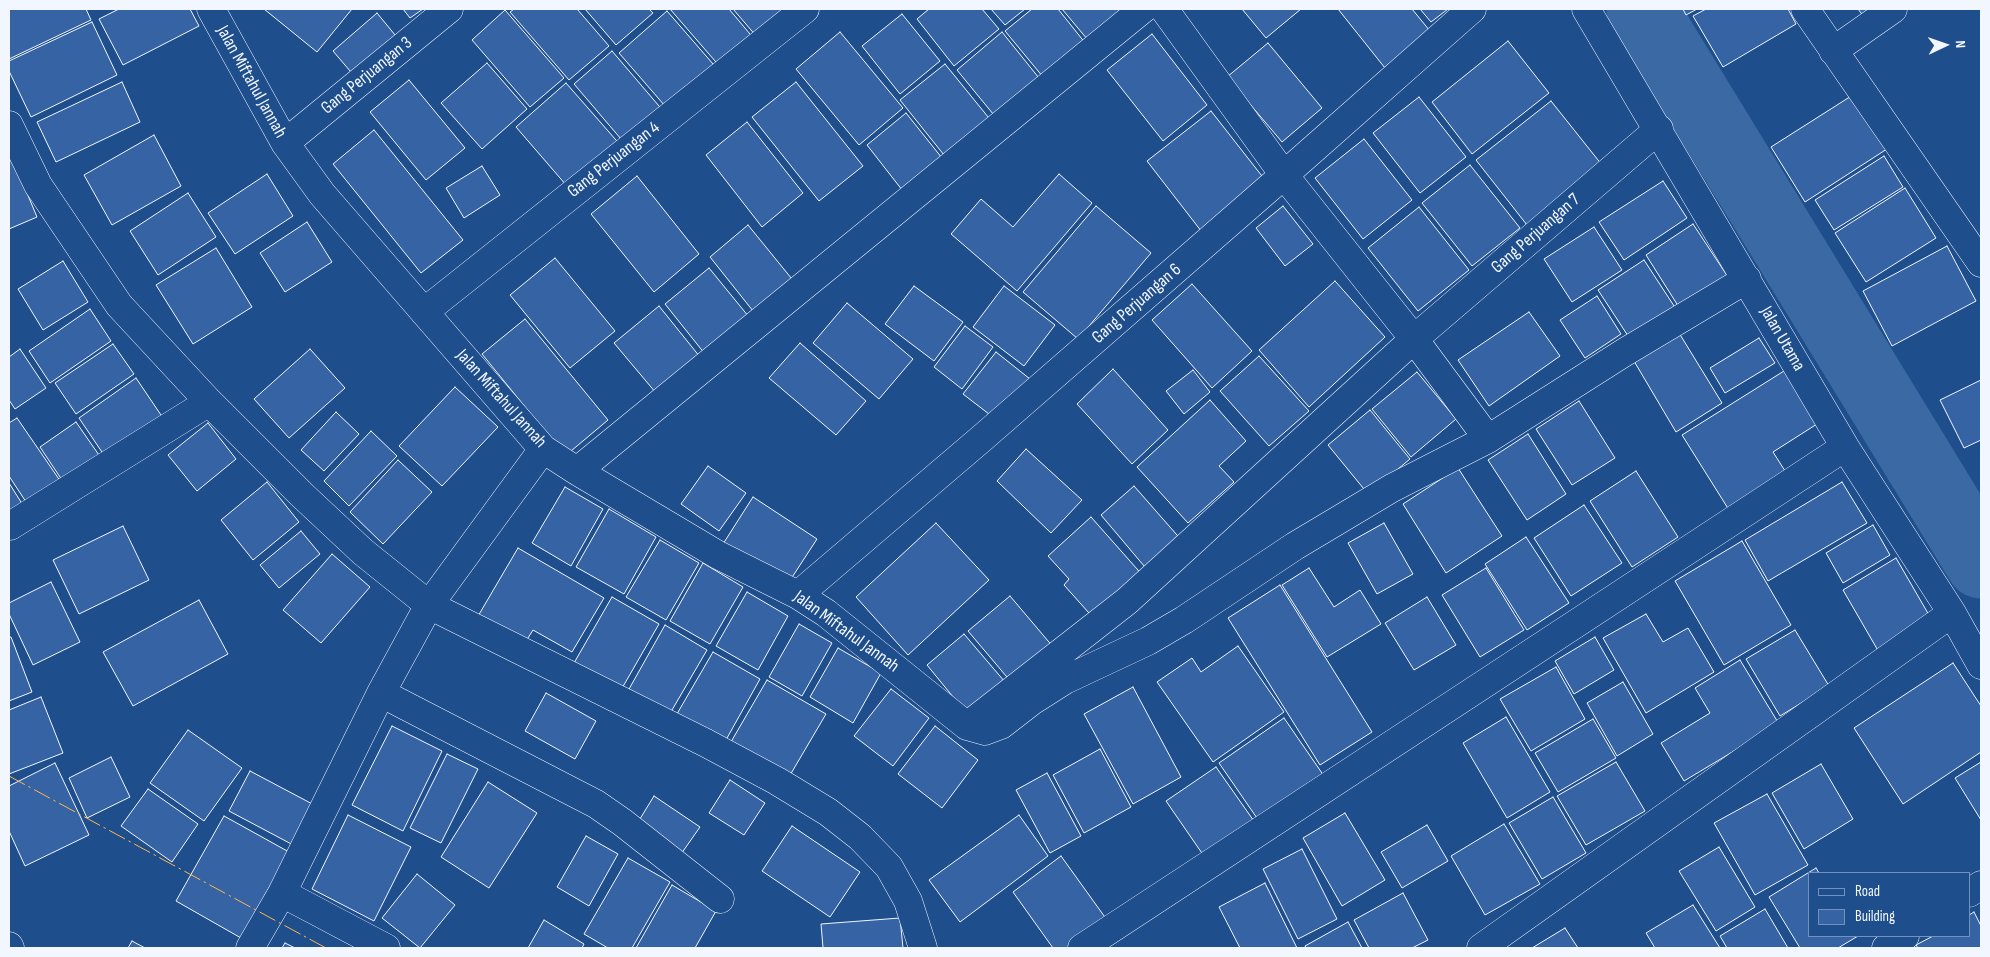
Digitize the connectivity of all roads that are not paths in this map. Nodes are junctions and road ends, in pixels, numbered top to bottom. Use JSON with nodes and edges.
{"nodes":[{"id":1,"x":211,"y":9,"type":"edge"},
{"id":2,"x":449,"y":9,"type":"edge"},
{"id":3,"x":805,"y":9,"type":"edge"},
{"id":4,"x":1143,"y":9,"type":"edge"},
{"id":5,"x":1164,"y":9,"type":"edge"},
{"id":6,"x":1472,"y":9,"type":"edge"},
{"id":7,"x":1586,"y":9,"type":"edge"},
{"id":8,"x":1804,"y":9,"type":"edge"},
{"id":9,"x":1892,"y":9,"type":"edge"},
{"id":10,"x":1833,"y":51,"type":"junction"},
{"id":11,"x":9,"y":125,"type":"edge"},
{"id":12,"x":1659,"y":129,"type":"junction"},
{"id":13,"x":285,"y":143,"type":"junction"},
{"id":14,"x":1284,"y":175,"type":"junction"},
{"id":15,"x":1981,"y":262,"type":"edge"},
{"id":16,"x":1747,"y":279,"type":"junction"},
{"id":17,"x":424,"y":312,"type":"junction"},
{"id":18,"x":1414,"y":339,"type":"junction"},
{"id":19,"x":209,"y":402,"type":"junction"},
{"id":20,"x":1488,"y":439,"type":"junction"},
{"id":21,"x":1845,"y":447,"type":"junction"},
{"id":22,"x":543,"y":449,"type":"junction"},
{"id":23,"x":576,"y":472,"type":"junction"},
{"id":24,"x":10,"y":526,"type":"edge"},
{"id":25,"x":798,"y":595,"type":"junction"},
{"id":26,"x":429,"y":605,"type":"junction"},
{"id":27,"x":1952,"y":614,"type":"junction"},
{"id":28,"x":1977,"y":651,"type":"edge"},
{"id":29,"x":381,"y":693,"type":"junction"},
{"id":30,"x":967,"y":726,"type":"junction"},
{"id":31,"x":1981,"y":885,"type":"edge"},
{"id":32,"x":1970,"y":892,"type":"edge"},
{"id":33,"x":282,"y":893,"type":"junction"},
{"id":34,"x":720,"y":899,"type":"dead end"},
{"id":35,"x":1903,"y":937,"type":"edge"},
{"id":36,"x":250,"y":948,"type":"edge"},
{"id":37,"x":386,"y":948,"type":"edge"},
{"id":38,"x":922,"y":948,"type":"edge"},
{"id":39,"x":1082,"y":948,"type":"edge"},
{"id":40,"x":1481,"y":948,"type":"edge"},
{"id":41,"x":1886,"y":948,"type":"edge"}],
"edges":[{"from":1,"to":13,"type":"street","name":"Jalan Miftahul Jannah"},
{"from":2,"to":13,"type":"street","name":"Gang Perjuangan 3"},
{"from":3,"to":17,"type":"street","name":"Gang Perjuangan 4"},
{"from":4,"to":23,"type":"street"},
{"from":5,"to":14,"type":"street"},
{"from":6,"to":14,"type":"street","name":"Gang Perjuangan 6"},
{"from":7,"to":12,"type":"street","name":"Jalan Utama"},
{"from":8,"to":10,"type":"street"},
{"from":9,"to":10,"type":"street"},
{"from":10,"to":15,"type":"street"},
{"from":11,"to":19,"type":"street"},
{"from":12,"to":16,"type":"street","name":"Jalan Utama"},
{"from":12,"to":18,"type":"street","name":"Gang Perjuangan 7"},
{"from":13,"to":17,"type":"street","name":"Jalan Miftahul Jannah"},
{"from":14,"to":18,"type":"street"},
{"from":14,"to":25,"type":"street","name":"Gang Perjuangan 6"},
{"from":16,"to":20,"type":"street"},
{"from":16,"to":21,"type":"street","name":"Jalan Utama"},
{"from":17,"to":22,"type":"street","name":"Jalan Miftahul Jannah"},
{"from":18,"to":20,"type":"street"},
{"from":18,"to":30,"type":"street","name":"Gang Perjuangan 7"},
{"from":19,"to":24,"type":"street"},
{"from":19,"to":26,"type":"street"},
{"from":20,"to":30,"type":"street"},
{"from":21,"to":27,"type":"street","name":"Jalan Utama"},
{"from":21,"to":39,"type":"street"},
{"from":22,"to":23,"type":"street","name":"Jalan Miftahul Jannah"},
{"from":22,"to":26,"type":"street"},
{"from":23,"to":25,"type":"street","name":"Jalan Miftahul Jannah"},
{"from":25,"to":30,"type":"street","name":"Jalan Miftahul Jannah"},
{"from":26,"to":29,"type":"street"},
{"from":26,"to":38,"type":"street"},
{"from":27,"to":28,"type":"street","name":"Jalan Utama"},
{"from":27,"to":40,"type":"street"},
{"from":29,"to":33,"type":"street"},
{"from":29,"to":34,"type":"street"},
{"from":31,"to":32,"type":"street"},
{"from":33,"to":36,"type":"street"},
{"from":33,"to":37,"type":"street"},
{"from":35,"to":41,"type":"street"}]}
